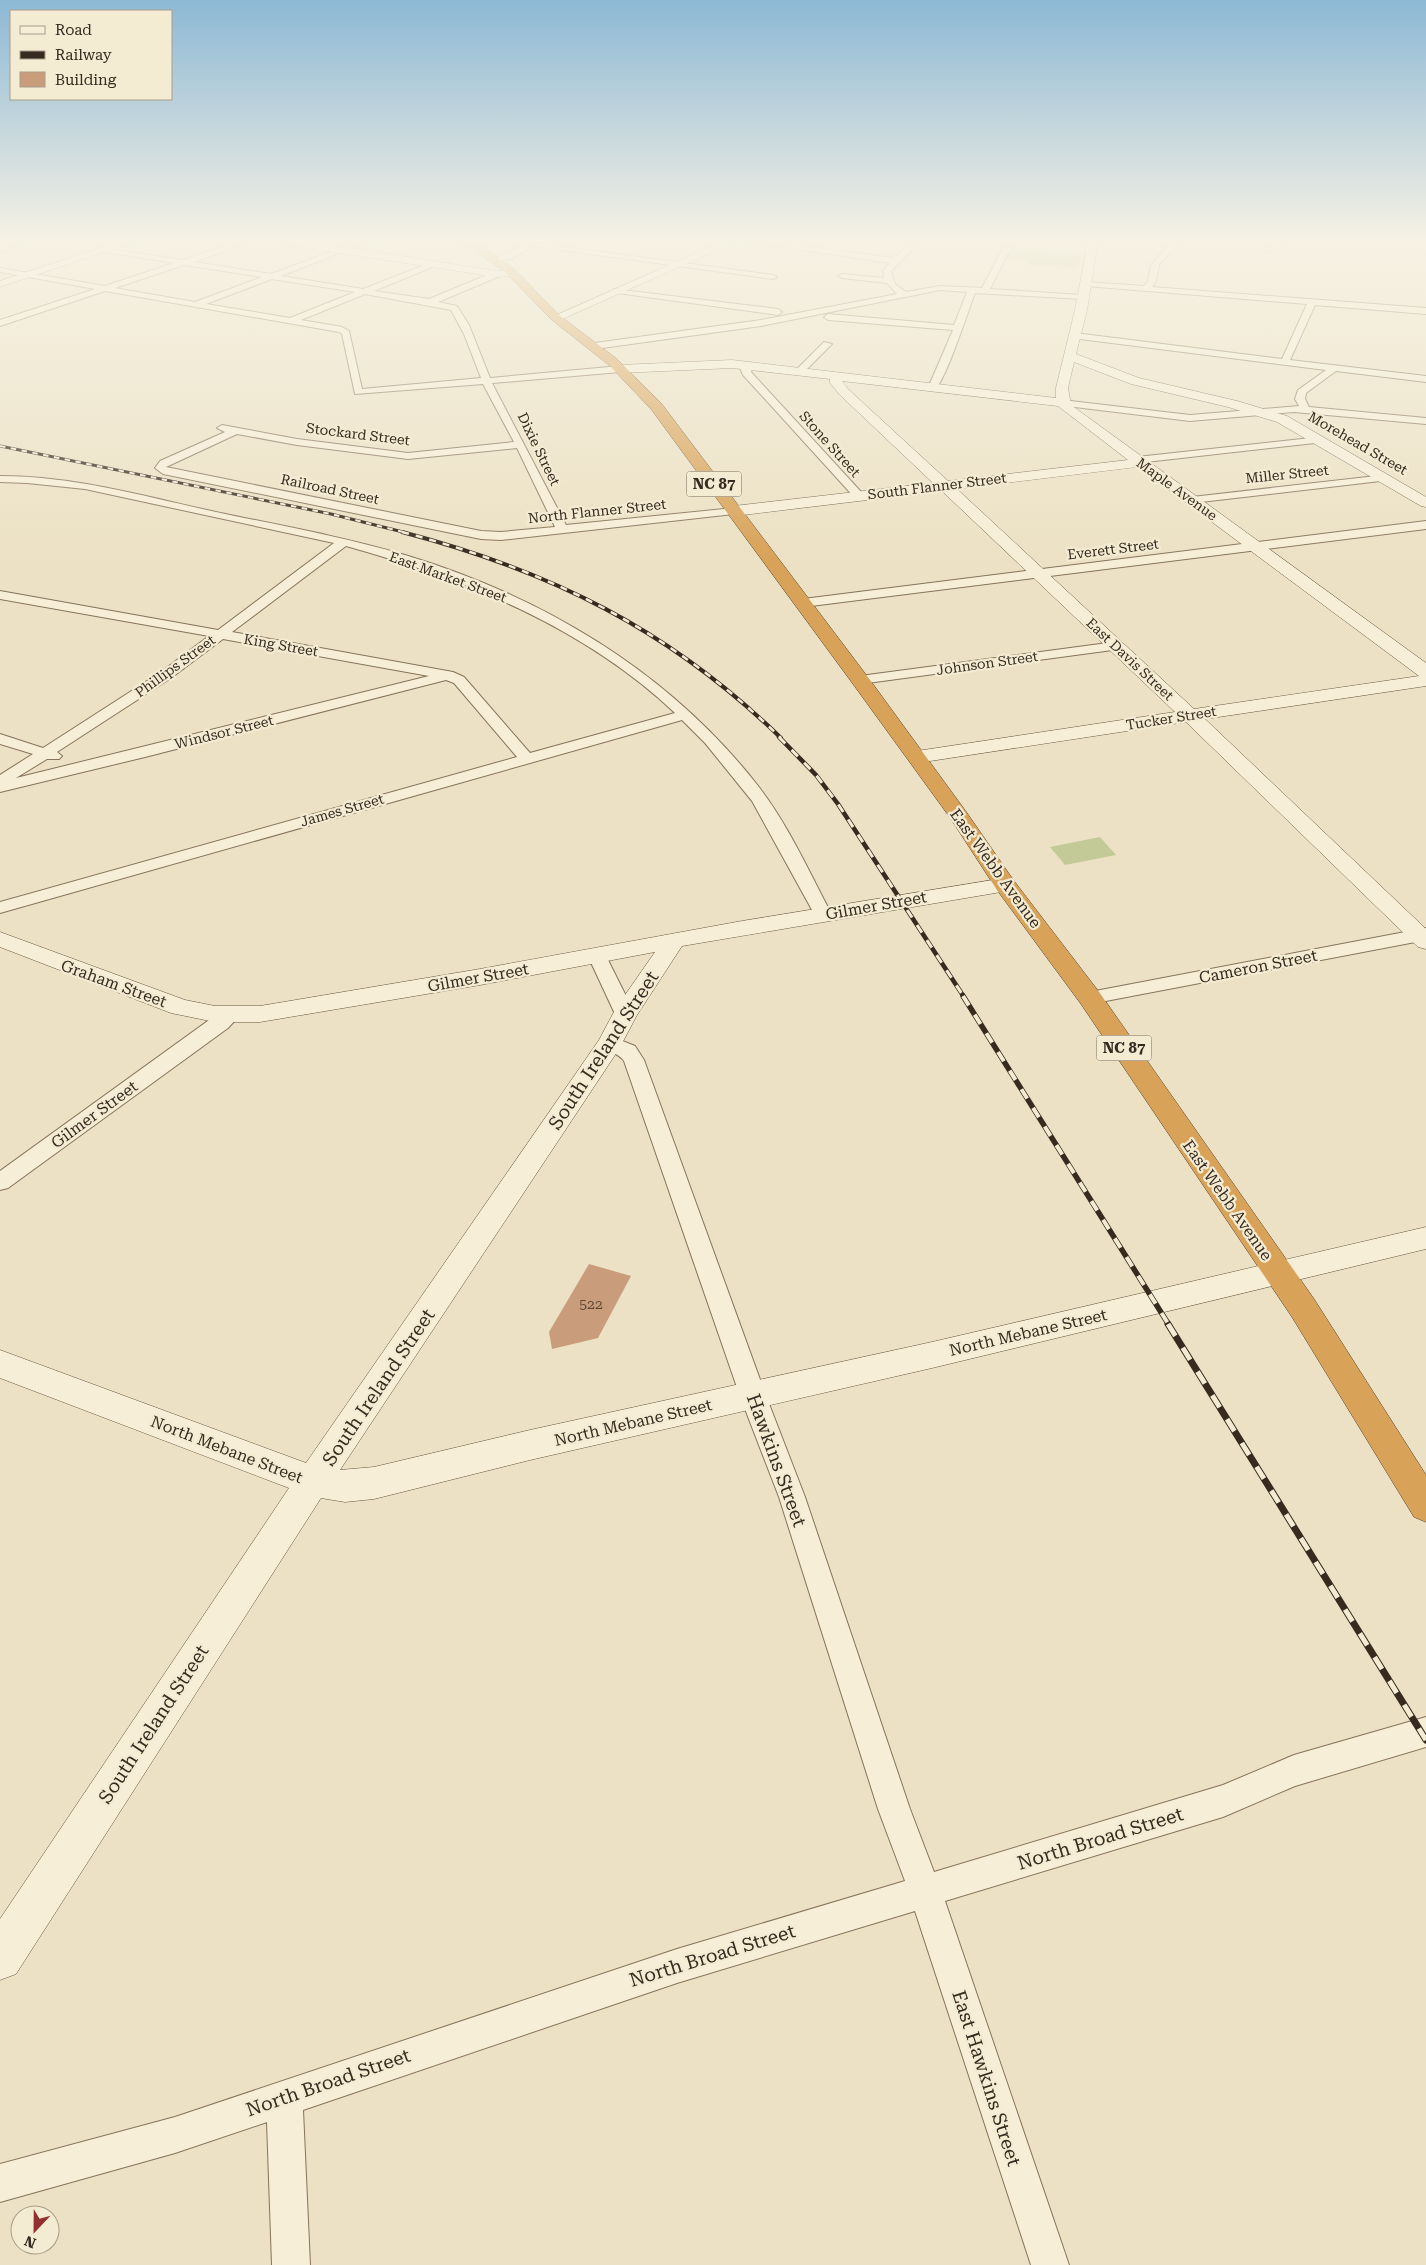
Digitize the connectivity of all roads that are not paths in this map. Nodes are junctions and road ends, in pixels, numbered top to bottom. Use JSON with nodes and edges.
{"nodes":[{"id":1,"x":349,"y":348,"type":"edge"},
{"id":2,"x":472,"y":348,"type":"edge"},
{"id":3,"x":597,"y":348,"type":"edge"},
{"id":4,"x":823,"y":348,"type":"edge"},
{"id":5,"x":951,"y":348,"type":"edge"},
{"id":6,"x":1072,"y":348,"type":"edge"},
{"id":7,"x":1173,"y":348,"type":"edge"},
{"id":8,"x":1291,"y":348,"type":"edge"},
{"id":9,"x":1070,"y":356,"type":"junction"},
{"id":10,"x":1285,"y":361,"type":"junction"},
{"id":11,"x":748,"y":366,"type":"junction"},
{"id":12,"x":1335,"y":368,"type":"junction"},
{"id":13,"x":620,"y":369,"type":"junction"},
{"id":14,"x":799,"y":372,"type":"junction"},
{"id":15,"x":836,"y":377,"type":"junction"},
{"id":16,"x":1426,"y":379,"type":"edge"},
{"id":17,"x":487,"y":381,"type":"junction"},
{"id":18,"x":932,"y":388,"type":"junction"},
{"id":19,"x":1062,"y":403,"type":"junction"},
{"id":20,"x":1305,"y":409,"type":"junction"},
{"id":21,"x":1259,"y":412,"type":"junction"},
{"id":22,"x":1426,"y":421,"type":"edge"},
{"id":23,"x":222,"y":428,"type":"dead end"},
{"id":24,"x":235,"y":431,"type":"junction"},
{"id":25,"x":1320,"y":440,"type":"junction"},
{"id":26,"x":520,"y":445,"type":"junction"},
{"id":27,"x":1139,"y":462,"type":"junction"},
{"id":28,"x":1385,"y":478,"type":"junction"},
{"id":29,"x":0,"y":479,"type":"edge"},
{"id":30,"x":943,"y":485,"type":"junction"},
{"id":31,"x":859,"y":496,"type":"junction"},
{"id":32,"x":1192,"y":500,"type":"junction"},
{"id":33,"x":1426,"y":503,"type":"edge"},
{"id":34,"x":734,"y":511,"type":"junction"},
{"id":35,"x":1426,"y":525,"type":"edge"},
{"id":36,"x":562,"y":529,"type":"junction"},
{"id":37,"x":493,"y":536,"type":"joint"},
{"id":38,"x":344,"y":542,"type":"junction"},
{"id":39,"x":1255,"y":547,"type":"junction"},
{"id":40,"x":1038,"y":573,"type":"junction"},
{"id":41,"x":0,"y":595,"type":"edge"},
{"id":42,"x":803,"y":603,"type":"junction"},
{"id":43,"x":219,"y":635,"type":"junction"},
{"id":44,"x":1115,"y":646,"type":"junction"},
{"id":45,"x":1426,"y":672,"type":"edge"},
{"id":46,"x":448,"y":675,"type":"junction"},
{"id":47,"x":860,"y":680,"type":"junction"},
{"id":48,"x":1426,"y":680,"type":"edge"},
{"id":49,"x":685,"y":715,"type":"junction"},
{"id":50,"x":1189,"y":715,"type":"junction"},
{"id":51,"x":0,"y":739,"type":"edge"},
{"id":52,"x":46,"y":753,"type":"junction"},
{"id":53,"x":917,"y":757,"type":"junction"},
{"id":54,"x":526,"y":758,"type":"junction"},
{"id":55,"x":85,"y":767,"type":"junction"},
{"id":56,"x":0,"y":782,"type":"edge"},
{"id":57,"x":0,"y":786,"type":"edge"},
{"id":58,"x":1005,"y":885,"type":"junction"},
{"id":59,"x":0,"y":908,"type":"edge"},
{"id":60,"x":823,"y":915,"type":"junction"},
{"id":61,"x":1424,"y":937,"type":"edge"},
{"id":62,"x":0,"y":939,"type":"edge"},
{"id":63,"x":674,"y":941,"type":"junction"},
{"id":64,"x":597,"y":956,"type":"junction"},
{"id":65,"x":1090,"y":998,"type":"junction"},
{"id":66,"x":230,"y":1015,"type":"junction"},
{"id":67,"x":617,"y":1029,"type":"junction"},
{"id":68,"x":0,"y":1182,"type":"edge"},
{"id":69,"x":1426,"y":1238,"type":"edge"},
{"id":70,"x":1279,"y":1274,"type":"junction"},
{"id":71,"x":0,"y":1364,"type":"edge"},
{"id":72,"x":753,"y":1396,"type":"junction"},
{"id":73,"x":313,"y":1481,"type":"junction"},
{"id":74,"x":1426,"y":1506,"type":"edge"},
{"id":75,"x":1426,"y":1732,"type":"edge"},
{"id":76,"x":925,"y":1890,"type":"junction"},
{"id":77,"x":10,"y":1922,"type":"edge"},
{"id":78,"x":0,"y":1958,"type":"edge"},
{"id":79,"x":284,"y":2097,"type":"junction"},
{"id":80,"x":0,"y":2184,"type":"edge"},
{"id":81,"x":291,"y":2265,"type":"edge"},
{"id":82,"x":1050,"y":2265,"type":"edge"}],
"edges":[{"from":1,"to":17,"type":"street"},
{"from":2,"to":17,"type":"street","name":"Dixie Street"},
{"from":3,"to":13,"type":"highway","name":"East Webb Avenue","number":"NC 87"},
{"from":4,"to":14,"type":"street"},
{"from":5,"to":18,"type":"street"},
{"from":6,"to":9,"type":"street"},
{"from":7,"to":10,"type":"street"},
{"from":8,"to":10,"type":"street"},
{"from":9,"to":19,"type":"street"},
{"from":9,"to":21,"type":"street","name":"Morehead Street"},
{"from":10,"to":12,"type":"street"},
{"from":11,"to":13,"type":"street"},
{"from":11,"to":14,"type":"street"},
{"from":11,"to":31,"type":"street","name":"Stone Street"},
{"from":12,"to":16,"type":"street"},
{"from":12,"to":20,"type":"street"},
{"from":13,"to":17,"type":"street"},
{"from":13,"to":34,"type":"highway","name":"East Webb Avenue","number":"NC 87"},
{"from":14,"to":15,"type":"street"},
{"from":15,"to":18,"type":"street"},
{"from":15,"to":30,"type":"street","name":"East Davis Street"},
{"from":17,"to":26,"type":"street","name":"Dixie Street"},
{"from":18,"to":19,"type":"street"},
{"from":19,"to":21,"type":"street"},
{"from":19,"to":27,"type":"street","name":"Maple Avenue"},
{"from":20,"to":21,"type":"street"},
{"from":20,"to":22,"type":"street"},
{"from":21,"to":25,"type":"street","name":"Morehead Street"},
{"from":23,"to":24,"type":"street","name":"Stockard Street"},
{"from":24,"to":26,"type":"street","name":"Stockard Street"},
{"from":24,"to":37,"type":"street","name":"Railroad Street"},
{"from":25,"to":27,"type":"street","name":"South Flanner Street"},
{"from":25,"to":28,"type":"street","name":"Morehead Street"},
{"from":26,"to":36,"type":"street","name":"Dixie Street"},
{"from":27,"to":30,"type":"street","name":"South Flanner Street"},
{"from":27,"to":32,"type":"street","name":"Maple Avenue"},
{"from":28,"to":32,"type":"street","name":"Miller Street"},
{"from":28,"to":33,"type":"street","name":"Morehead Street"},
{"from":29,"to":38,"type":"street","name":"East Market Street"},
{"from":30,"to":31,"type":"street","name":"South Flanner Street"},
{"from":30,"to":40,"type":"street","name":"East Davis Street"},
{"from":31,"to":34,"type":"street","name":"South Flanner Street"},
{"from":32,"to":39,"type":"street","name":"Maple Avenue"},
{"from":34,"to":36,"type":"street","name":"North Flanner Street"},
{"from":34,"to":42,"type":"highway","name":"East Webb Avenue","number":"NC 87"},
{"from":35,"to":39,"type":"street","name":"Everett Street"},
{"from":36,"to":37,"type":"street","name":"North Flanner Street"},
{"from":38,"to":43,"type":"street","name":"Phillips Street"},
{"from":38,"to":49,"type":"street","name":"East Market Street"},
{"from":39,"to":40,"type":"street","name":"Everett Street"},
{"from":39,"to":45,"type":"street","name":"Maple Avenue"},
{"from":40,"to":42,"type":"street","name":"Everett Street"},
{"from":40,"to":44,"type":"street","name":"East Davis Street"},
{"from":41,"to":43,"type":"street","name":"King Street"},
{"from":42,"to":47,"type":"highway","name":"East Webb Avenue","number":"NC 87"},
{"from":43,"to":46,"type":"street","name":"King Street"},
{"from":43,"to":52,"type":"street","name":"Phillips Street"},
{"from":44,"to":47,"type":"street","name":"Johnson Street"},
{"from":44,"to":50,"type":"street","name":"East Davis Street"},
{"from":46,"to":54,"type":"street","name":"King Street"},
{"from":46,"to":55,"type":"street","name":"Windsor Street"},
{"from":47,"to":53,"type":"highway","name":"East Webb Avenue","number":"NC 87"},
{"from":48,"to":50,"type":"street","name":"Tucker Street"},
{"from":49,"to":54,"type":"street","name":"James Street"},
{"from":49,"to":60,"type":"street","name":"East Market Street"},
{"from":50,"to":53,"type":"street","name":"Tucker Street"},
{"from":50,"to":61,"type":"street","name":"East Davis Street"},
{"from":51,"to":52,"type":"street"},
{"from":52,"to":55,"type":"street"},
{"from":52,"to":56,"type":"street","name":"Phillips Street"},
{"from":53,"to":58,"type":"highway","name":"East Webb Avenue","number":"NC 87"},
{"from":54,"to":59,"type":"street","name":"James Street"},
{"from":55,"to":57,"type":"street","name":"Windsor Street"},
{"from":58,"to":60,"type":"street","name":"Gilmer Street"},
{"from":58,"to":65,"type":"highway","name":"East Webb Avenue","number":"NC 87"},
{"from":60,"to":63,"type":"street","name":"Gilmer Street"},
{"from":61,"to":65,"type":"street","name":"Cameron Street"},
{"from":62,"to":66,"type":"street","name":"Graham Street"},
{"from":63,"to":64,"type":"street","name":"Gilmer Street"},
{"from":63,"to":67,"type":"street","name":"South Ireland Street"},
{"from":64,"to":66,"type":"street","name":"Gilmer Street"},
{"from":64,"to":67,"type":"street"},
{"from":65,"to":70,"type":"highway","name":"East Webb Avenue","number":"NC 87"},
{"from":66,"to":68,"type":"street","name":"Gilmer Street"},
{"from":67,"to":72,"type":"street","name":"Hawkins Street"},
{"from":67,"to":73,"type":"street","name":"South Ireland Street"},
{"from":69,"to":70,"type":"street","name":"North Mebane Street"},
{"from":70,"to":72,"type":"street","name":"North Mebane Street"},
{"from":70,"to":74,"type":"highway","name":"East Webb Avenue","number":"NC 87"},
{"from":71,"to":73,"type":"street","name":"North Mebane Street"},
{"from":72,"to":73,"type":"street","name":"North Mebane Street"},
{"from":72,"to":76,"type":"street","name":"Hawkins Street"},
{"from":73,"to":77,"type":"street","name":"South Ireland Street"},
{"from":75,"to":76,"type":"street","name":"North Broad Street"},
{"from":76,"to":79,"type":"street","name":"North Broad Street"},
{"from":76,"to":82,"type":"street","name":"East Hawkins Street"},
{"from":77,"to":78,"type":"street","name":"South Ireland Street"},
{"from":79,"to":80,"type":"street","name":"North Broad Street"},
{"from":79,"to":81,"type":"street"}]}
